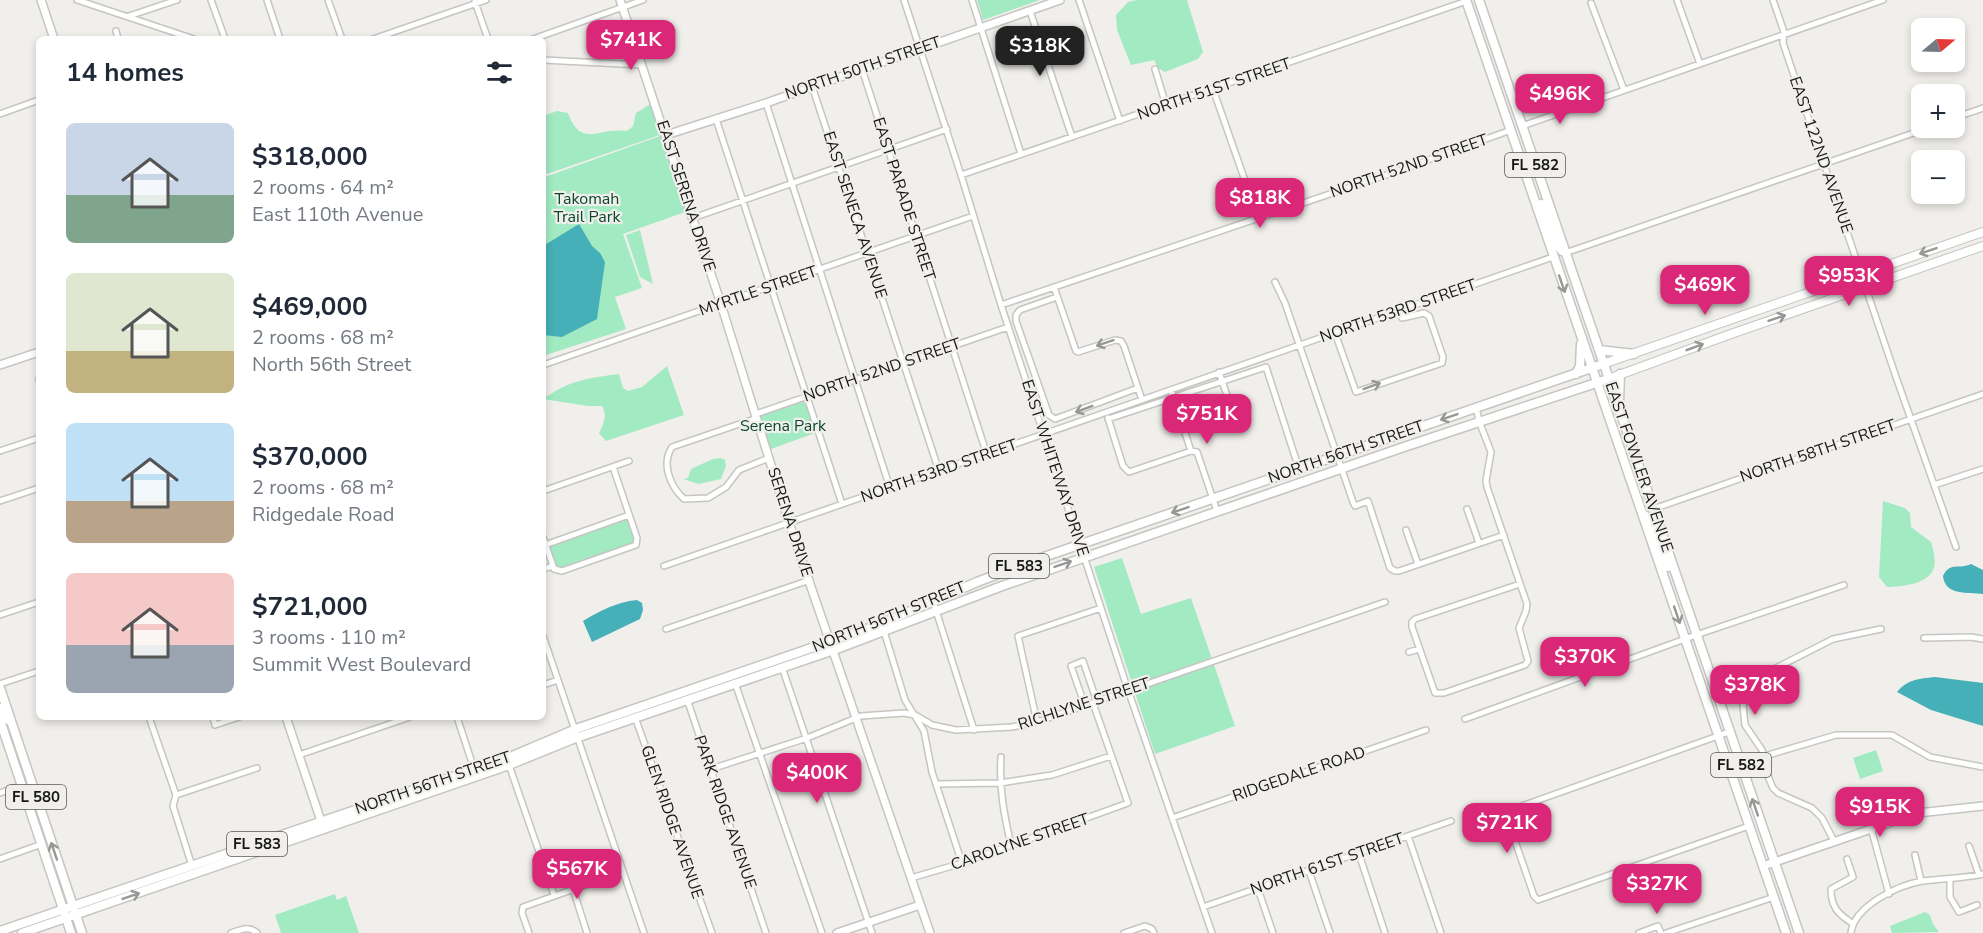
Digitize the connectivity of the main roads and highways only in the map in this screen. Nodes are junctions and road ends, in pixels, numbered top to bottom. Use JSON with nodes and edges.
{"nodes":[{"id":1,"x":1479,"y":0,"type":"edge"},
{"id":2,"x":1466,"y":1,"type":"edge"},
{"id":3,"x":1490,"y":68,"type":"junction"},
{"id":4,"x":1505,"y":76,"type":"junction"},
{"id":5,"x":1522,"y":126,"type":"junction"},
{"id":6,"x":1511,"y":130,"type":"junction"},
{"id":7,"x":1530,"y":188,"type":"junction"},
{"id":8,"x":1548,"y":201,"type":"junction"},
{"id":9,"x":1983,"y":232,"type":"edge"},
{"id":10,"x":1983,"y":246,"type":"edge"},
{"id":11,"x":1565,"y":253,"type":"junction"},
{"id":12,"x":1581,"y":338,"type":"junction"},
{"id":13,"x":1599,"y":350,"type":"junction"},
{"id":14,"x":1634,"y":354,"type":"junction"},
{"id":15,"x":1603,"y":364,"type":"junction"},
{"id":16,"x":1591,"y":368,"type":"junction"},
{"id":17,"x":1576,"y":374,"type":"junction"},
{"id":18,"x":1620,"y":374,"type":"junction"},
{"id":19,"x":1608,"y":379,"type":"junction"},
{"id":20,"x":1597,"y":383,"type":"junction"},
{"id":21,"x":1574,"y":392,"type":"junction"},
{"id":22,"x":1601,"y":394,"type":"junction"},
{"id":23,"x":1620,"y":409,"type":"junction"},
{"id":24,"x":1209,"y":500,"type":"junction"},
{"id":25,"x":1213,"y":512,"type":"junction"},
{"id":26,"x":1641,"y":513,"type":"junction"},
{"id":27,"x":1128,"y":528,"type":"junction"},
{"id":28,"x":1132,"y":540,"type":"junction"},
{"id":29,"x":1020,"y":566,"type":"junction"},
{"id":30,"x":1676,"y":575,"type":"junction"},
{"id":31,"x":1024,"y":578,"type":"junction"},
{"id":32,"x":935,"y":606,"type":"junction"},
{"id":33,"x":832,"y":646,"type":"junction"},
{"id":34,"x":734,"y":680,"type":"junction"},
{"id":35,"x":0,"y":686,"type":"edge"},
{"id":36,"x":0,"y":708,"type":"edge"},
{"id":37,"x":11,"y":721,"type":"junction"},
{"id":38,"x":1,"y":724,"type":"edge"},
{"id":39,"x":577,"y":734,"type":"junction"},
{"id":40,"x":25,"y":763,"type":"junction"},
{"id":41,"x":475,"y":773,"type":"junction"},
{"id":42,"x":430,"y":788,"type":"junction"},
{"id":43,"x":388,"y":798,"type":"junction"},
{"id":44,"x":361,"y":817,"type":"junction"},
{"id":45,"x":325,"y":825,"type":"junction"},
{"id":46,"x":286,"y":834,"type":"junction"},
{"id":47,"x":225,"y":854,"type":"junction"},
{"id":48,"x":254,"y":854,"type":"junction"},
{"id":49,"x":192,"y":866,"type":"junction"},
{"id":50,"x":200,"y":872,"type":"junction"},
{"id":51,"x":154,"y":888,"type":"junction"},
{"id":52,"x":1774,"y":897,"type":"junction"},
{"id":53,"x":75,"y":911,"type":"junction"},
{"id":54,"x":65,"y":914,"type":"junction"},
{"id":55,"x":0,"y":931,"type":"edge"},
{"id":56,"x":22,"y":933,"type":"edge"},
{"id":57,"x":71,"y":933,"type":"edge"},
{"id":58,"x":82,"y":933,"type":"edge"},
{"id":59,"x":1786,"y":933,"type":"edge"},
{"id":60,"x":1793,"y":933,"type":"edge"},
{"id":61,"x":1799,"y":933,"type":"edge"}],
"edges":[{"from":1,"to":4,"type":"main road","name":"EAST FOWLER AVENUE","number":"FL 582"},
{"from":2,"to":3,"type":"main road","name":"EAST FOWLER AVENUE","number":"FL 582"},
{"from":2,"to":4,"type":"main road"},
{"from":3,"to":5,"type":"main road"},
{"from":3,"to":6,"type":"main road","name":"EAST FOWLER AVENUE","number":"FL 582"},
{"from":4,"to":5,"type":"main road","name":"EAST FOWLER AVENUE","number":"FL 582"},
{"from":5,"to":8,"type":"main road","name":"EAST FOWLER AVENUE","number":"FL 582"},
{"from":6,"to":7,"type":"main road","name":"EAST FOWLER AVENUE","number":"FL 582"},
{"from":6,"to":8,"type":"main road"},
{"from":7,"to":11,"type":"main road"},
{"from":7,"to":12,"type":"main road","name":"EAST FOWLER AVENUE","number":"FL 582","one_way":true},
{"from":8,"to":11,"type":"main road","name":"EAST FOWLER AVENUE","number":"FL 582"},
{"from":9,"to":14,"type":"main road","name":"NORTH 56TH STREET","one_way":true},
{"from":18,"to":10,"type":"main road","name":"NORTH 56TH STREET","one_way":true},
{"from":11,"to":13,"type":"main road","name":"EAST FOWLER AVENUE","number":"FL 582"},
{"from":12,"to":16,"type":"main road","name":"EAST FOWLER AVENUE","number":"FL 582"},
{"from":12,"to":17,"type":"main road"},
{"from":13,"to":14,"type":"main road"},
{"from":13,"to":15,"type":"main road","name":"EAST FOWLER AVENUE","number":"FL 582"},
{"from":14,"to":15,"type":"main road","name":"NORTH 56TH STREET"},
{"from":15,"to":16,"type":"main road","name":"NORTH 56TH STREET","number":"FL 583"},
{"from":15,"to":19,"type":"main road","name":"EAST FOWLER AVENUE","number":"FL 582"},
{"from":16,"to":17,"type":"main road","name":"NORTH 56TH STREET","number":"FL 583"},
{"from":16,"to":20,"type":"main road","name":"EAST FOWLER AVENUE","number":"FL 582"},
{"from":17,"to":24,"type":"main road","name":"NORTH 56TH STREET","number":"FL 583","one_way":true},
{"from":18,"to":19,"type":"main road","name":"NORTH 56TH STREET"},
{"from":18,"to":23,"type":"main road"},
{"from":19,"to":20,"type":"main road","name":"NORTH 56TH STREET","number":"FL 583"},
{"from":19,"to":23,"type":"main road","name":"EAST FOWLER AVENUE","number":"FL 582"},
{"from":20,"to":21,"type":"main road","name":"NORTH 56TH STREET","number":"FL 583"},
{"from":20,"to":22,"type":"main road","name":"EAST FOWLER AVENUE","number":"FL 582"},
{"from":21,"to":22,"type":"main road"},
{"from":21,"to":25,"type":"main road","name":"NORTH 56TH STREET","number":"FL 583"},
{"from":22,"to":26,"type":"main road","name":"EAST FOWLER AVENUE","number":"FL 582"},
{"from":23,"to":30,"type":"main road","name":"EAST FOWLER AVENUE","number":"FL 582"},
{"from":24,"to":25,"type":"main road"},
{"from":24,"to":27,"type":"main road","name":"NORTH 56TH STREET","number":"FL 583","one_way":true},
{"from":25,"to":28,"type":"main road","name":"NORTH 56TH STREET","number":"FL 583"},
{"from":26,"to":30,"type":"main road"},
{"from":26,"to":52,"type":"main road","name":"EAST FOWLER AVENUE","number":"FL 582","one_way":true},
{"from":27,"to":28,"type":"main road"},
{"from":27,"to":29,"type":"main road","name":"NORTH 56TH STREET","number":"FL 583"},
{"from":31,"to":28,"type":"main road","name":"NORTH 56TH STREET","number":"FL 583","one_way":true},
{"from":29,"to":31,"type":"main road"},
{"from":29,"to":32,"type":"main road","name":"NORTH 56TH STREET","number":"FL 583"},
{"from":61,"to":30,"type":"main road","name":"EAST FOWLER AVENUE","number":"FL 582","one_way":true},
{"from":31,"to":32,"type":"main road","name":"NORTH 56TH STREET","number":"FL 583"},
{"from":32,"to":33,"type":"main road","name":"NORTH 56TH STREET","number":"FL 583"},
{"from":33,"to":34,"type":"main road","name":"NORTH 56TH STREET","number":"FL 583"},
{"from":33,"to":34,"type":"main road","name":"NORTH 56TH STREET","number":"FL 583"},
{"from":34,"to":39,"type":"main road","name":"NORTH 56TH STREET","number":"FL 583"},
{"from":35,"to":37,"type":"main road","number":"FL 580"},
{"from":36,"to":37,"type":"main road"},
{"from":37,"to":40,"type":"main road","number":"FL 580"},
{"from":38,"to":40,"type":"main road"},
{"from":38,"to":54,"type":"main road","number":"FL 580"},
{"from":39,"to":41,"type":"main road","name":"NORTH 56TH STREET","number":"FL 583"},
{"from":39,"to":41,"type":"main road","name":"NORTH 56TH STREET","number":"FL 583"},
{"from":53,"to":40,"type":"main road","number":"FL 580","one_way":true},
{"from":41,"to":42,"type":"main road","name":"NORTH 56TH STREET","number":"FL 583"},
{"from":42,"to":43,"type":"main road","name":"NORTH 56TH STREET","number":"FL 583"},
{"from":42,"to":44,"type":"main road","name":"NORTH 56TH STREET","number":"FL 583"},
{"from":43,"to":44,"type":"main road"},
{"from":43,"to":45,"type":"main road","name":"NORTH 56TH STREET","number":"FL 583"},
{"from":44,"to":45,"type":"main road","name":"NORTH 56TH STREET","number":"FL 583"},
{"from":45,"to":46,"type":"main road","name":"NORTH 56TH STREET","number":"FL 583"},
{"from":45,"to":48,"type":"main road","name":"NORTH 56TH STREET","number":"FL 583"},
{"from":46,"to":47,"type":"main road","name":"NORTH 56TH STREET","number":"FL 583"},
{"from":46,"to":48,"type":"main road"},
{"from":47,"to":49,"type":"main road","name":"NORTH 56TH STREET","number":"FL 583"},
{"from":47,"to":50,"type":"main road"},
{"from":48,"to":50,"type":"main road","name":"NORTH 56TH STREET","number":"FL 583"},
{"from":49,"to":51,"type":"main road"},
{"from":49,"to":53,"type":"main road","name":"NORTH 56TH STREET","number":"FL 583"},
{"from":50,"to":51,"type":"main road","name":"NORTH 56TH STREET","number":"FL 583"},
{"from":53,"to":51,"type":"main road","name":"NORTH 56TH STREET","number":"FL 583","one_way":true},
{"from":52,"to":59,"type":"main road","name":"EAST FOWLER AVENUE","number":"FL 582"},
{"from":52,"to":60,"type":"main road"},
{"from":53,"to":54,"type":"main road","name":"NORTH 56TH STREET","number":"FL 583"},
{"from":53,"to":58,"type":"main road"},
{"from":54,"to":55,"type":"main road","name":"NORTH 56TH STREET","number":"FL 583"},
{"from":54,"to":56,"type":"main road","name":"NORTH 56TH STREET","number":"FL 583"},
{"from":54,"to":57,"type":"main road"}]}
